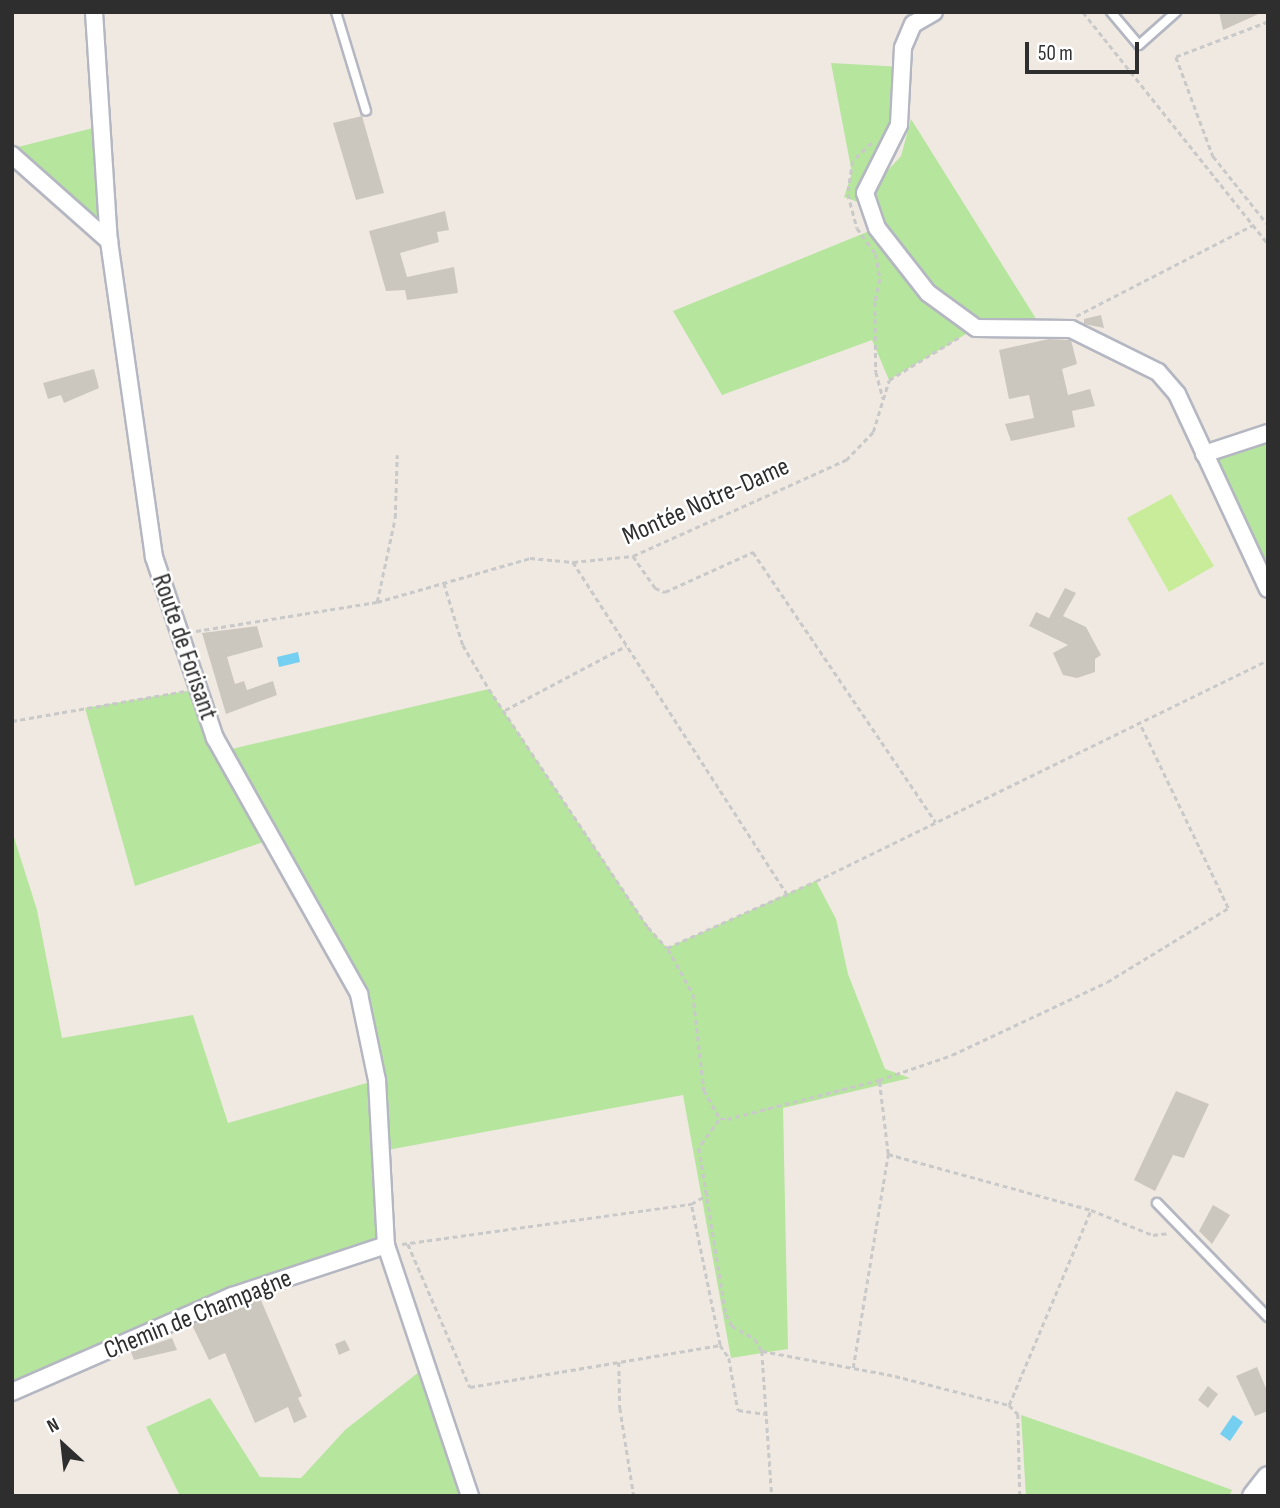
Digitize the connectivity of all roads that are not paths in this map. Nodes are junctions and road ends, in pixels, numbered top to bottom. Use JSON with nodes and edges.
{"nodes":[{"id":1,"x":94,"y":12,"type":"edge"},
{"id":2,"x":336,"y":12,"type":"edge"},
{"id":3,"x":934,"y":12,"type":"edge"},
{"id":4,"x":1111,"y":12,"type":"edge"},
{"id":5,"x":1176,"y":12,"type":"edge"},
{"id":6,"x":366,"y":111,"type":"dead end"},
{"id":7,"x":12,"y":155,"type":"edge"},
{"id":8,"x":109,"y":241,"type":"junction"},
{"id":9,"x":1268,"y":433,"type":"edge"},
{"id":10,"x":1204,"y":454,"type":"junction"},
{"id":11,"x":1268,"y":589,"type":"edge"},
{"id":12,"x":1157,"y":1203,"type":"dead end"},
{"id":13,"x":386,"y":1245,"type":"junction"},
{"id":14,"x":1268,"y":1317,"type":"edge"},
{"id":15,"x":12,"y":1392,"type":"edge"},
{"id":16,"x":1268,"y":1477,"type":"edge"},
{"id":17,"x":470,"y":1496,"type":"edge"},
{"id":18,"x":1253,"y":1496,"type":"edge"}],
"edges":[{"from":1,"to":8,"type":"street","name":"Route de Forisant"},
{"from":2,"to":6,"type":"lane"},
{"from":3,"to":10,"type":"street"},
{"from":4,"to":5,"type":"lane"},
{"from":7,"to":8,"type":"street"},
{"from":8,"to":13,"type":"street","name":"Route de Forisant"},
{"from":9,"to":10,"type":"street"},
{"from":10,"to":11,"type":"street"},
{"from":12,"to":14,"type":"lane"},
{"from":13,"to":15,"type":"street","name":"Chemin de Champagne"},
{"from":13,"to":17,"type":"street","name":"Route de Forisant"},
{"from":16,"to":18,"type":"main road"}]}
